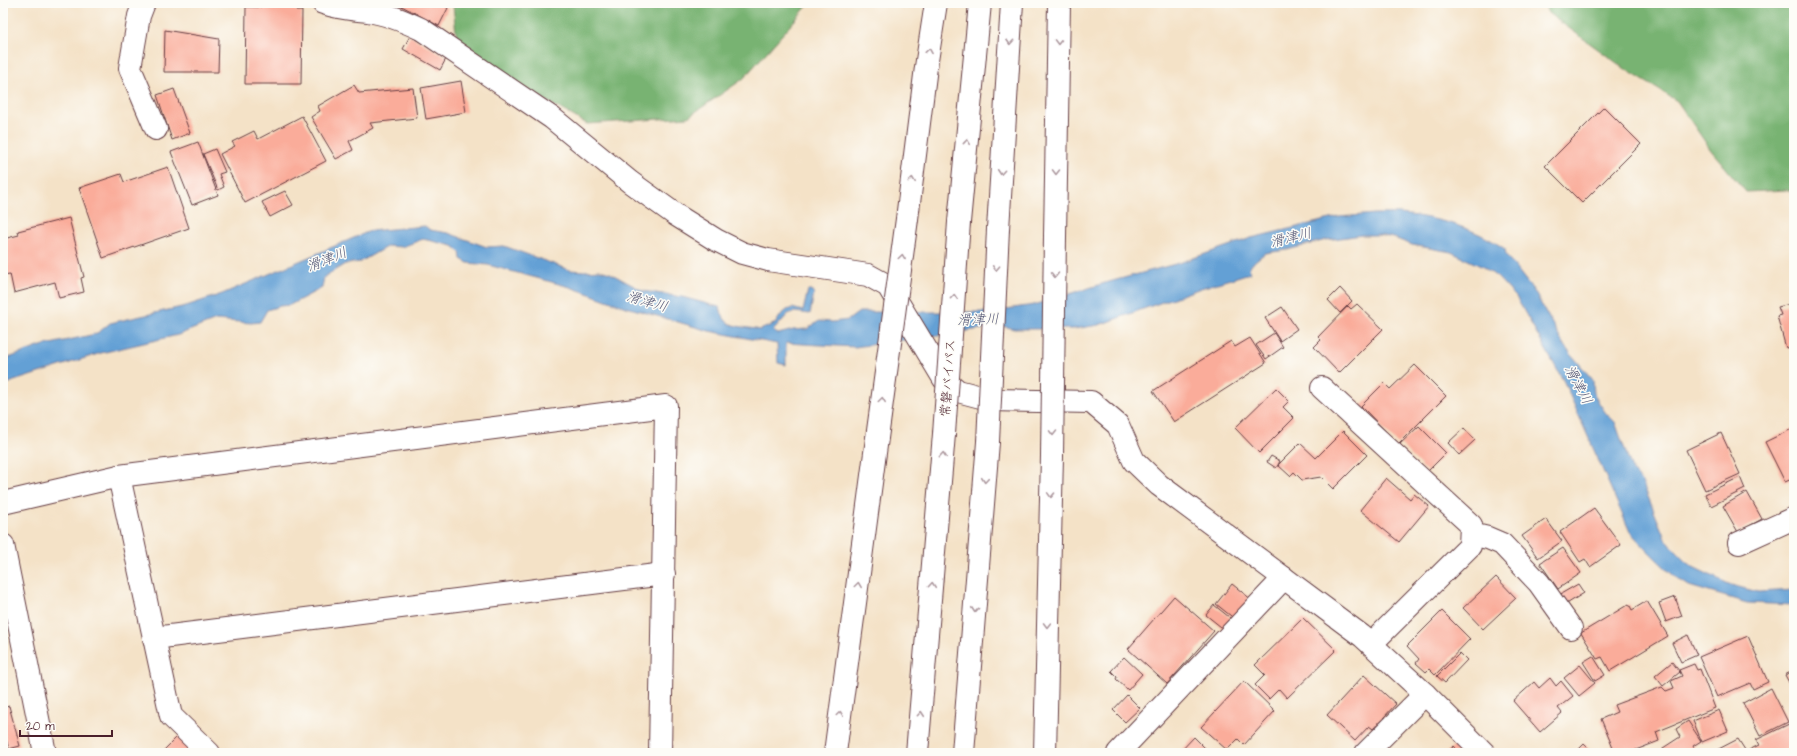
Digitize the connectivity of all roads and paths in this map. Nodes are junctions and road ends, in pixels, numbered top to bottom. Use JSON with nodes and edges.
{"nodes":[{"id":1,"x":144,"y":3,"type":"edge"},
{"id":2,"x":323,"y":3,"type":"edge"},
{"id":3,"x":936,"y":3,"type":"edge"},
{"id":4,"x":980,"y":3,"type":"edge"},
{"id":5,"x":1012,"y":3,"type":"edge"},
{"id":6,"x":1059,"y":3,"type":"edge"},
{"id":7,"x":156,"y":129,"type":"dead end"},
{"id":8,"x":1322,"y":388,"type":"dead end"},
{"id":9,"x":119,"y":476,"type":"junction"},
{"id":10,"x":3,"y":504,"type":"edge"},
{"id":11,"x":1794,"y":518,"type":"edge"},
{"id":12,"x":1471,"y":534,"type":"junction"},
{"id":13,"x":1739,"y":543,"type":"dead end"},
{"id":14,"x":3,"y":545,"type":"edge"},
{"id":15,"x":664,"y":574,"type":"junction"},
{"id":16,"x":1284,"y":578,"type":"junction"},
{"id":17,"x":1571,"y":628,"type":"dead end"},
{"id":18,"x":154,"y":638,"type":"junction"},
{"id":19,"x":1371,"y":644,"type":"junction"},
{"id":20,"x":1425,"y":694,"type":"junction"},
{"id":21,"x":45,"y":753,"type":"edge"},
{"id":22,"x":209,"y":753,"type":"edge"},
{"id":23,"x":660,"y":753,"type":"edge"},
{"id":24,"x":835,"y":753,"type":"edge"},
{"id":25,"x":917,"y":753,"type":"edge"},
{"id":26,"x":963,"y":753,"type":"edge"},
{"id":27,"x":1045,"y":753,"type":"edge"},
{"id":28,"x":1118,"y":753,"type":"edge"},
{"id":29,"x":1366,"y":753,"type":"edge"},
{"id":30,"x":1484,"y":753,"type":"edge"}],
"edges":[{"from":1,"to":7,"type":"main road"},
{"from":2,"to":16,"type":"main road"},
{"from":24,"to":3,"type":"main road","one_way":true,"bridge":true},
{"from":25,"to":4,"type":"main road","name":"常磐バイパス","one_way":true,"bridge":true},
{"from":5,"to":26,"type":"main road","one_way":true,"bridge":true},
{"from":6,"to":27,"type":"main road","one_way":true,"bridge":true},
{"from":8,"to":12,"type":"main road"},
{"from":9,"to":10,"type":"main road"},
{"from":9,"to":15,"type":"main road"},
{"from":9,"to":18,"type":"main road"},
{"from":11,"to":13,"type":"main road"},
{"from":12,"to":17,"type":"main road"},
{"from":12,"to":19,"type":"main road"},
{"from":14,"to":21,"type":"main road"},
{"from":15,"to":18,"type":"main road"},
{"from":15,"to":23,"type":"main road"},
{"from":16,"to":19,"type":"main road"},
{"from":16,"to":28,"type":"main road"},
{"from":18,"to":22,"type":"main road"},
{"from":19,"to":20,"type":"main road"},
{"from":20,"to":29,"type":"main road"},
{"from":20,"to":30,"type":"main road"}]}
